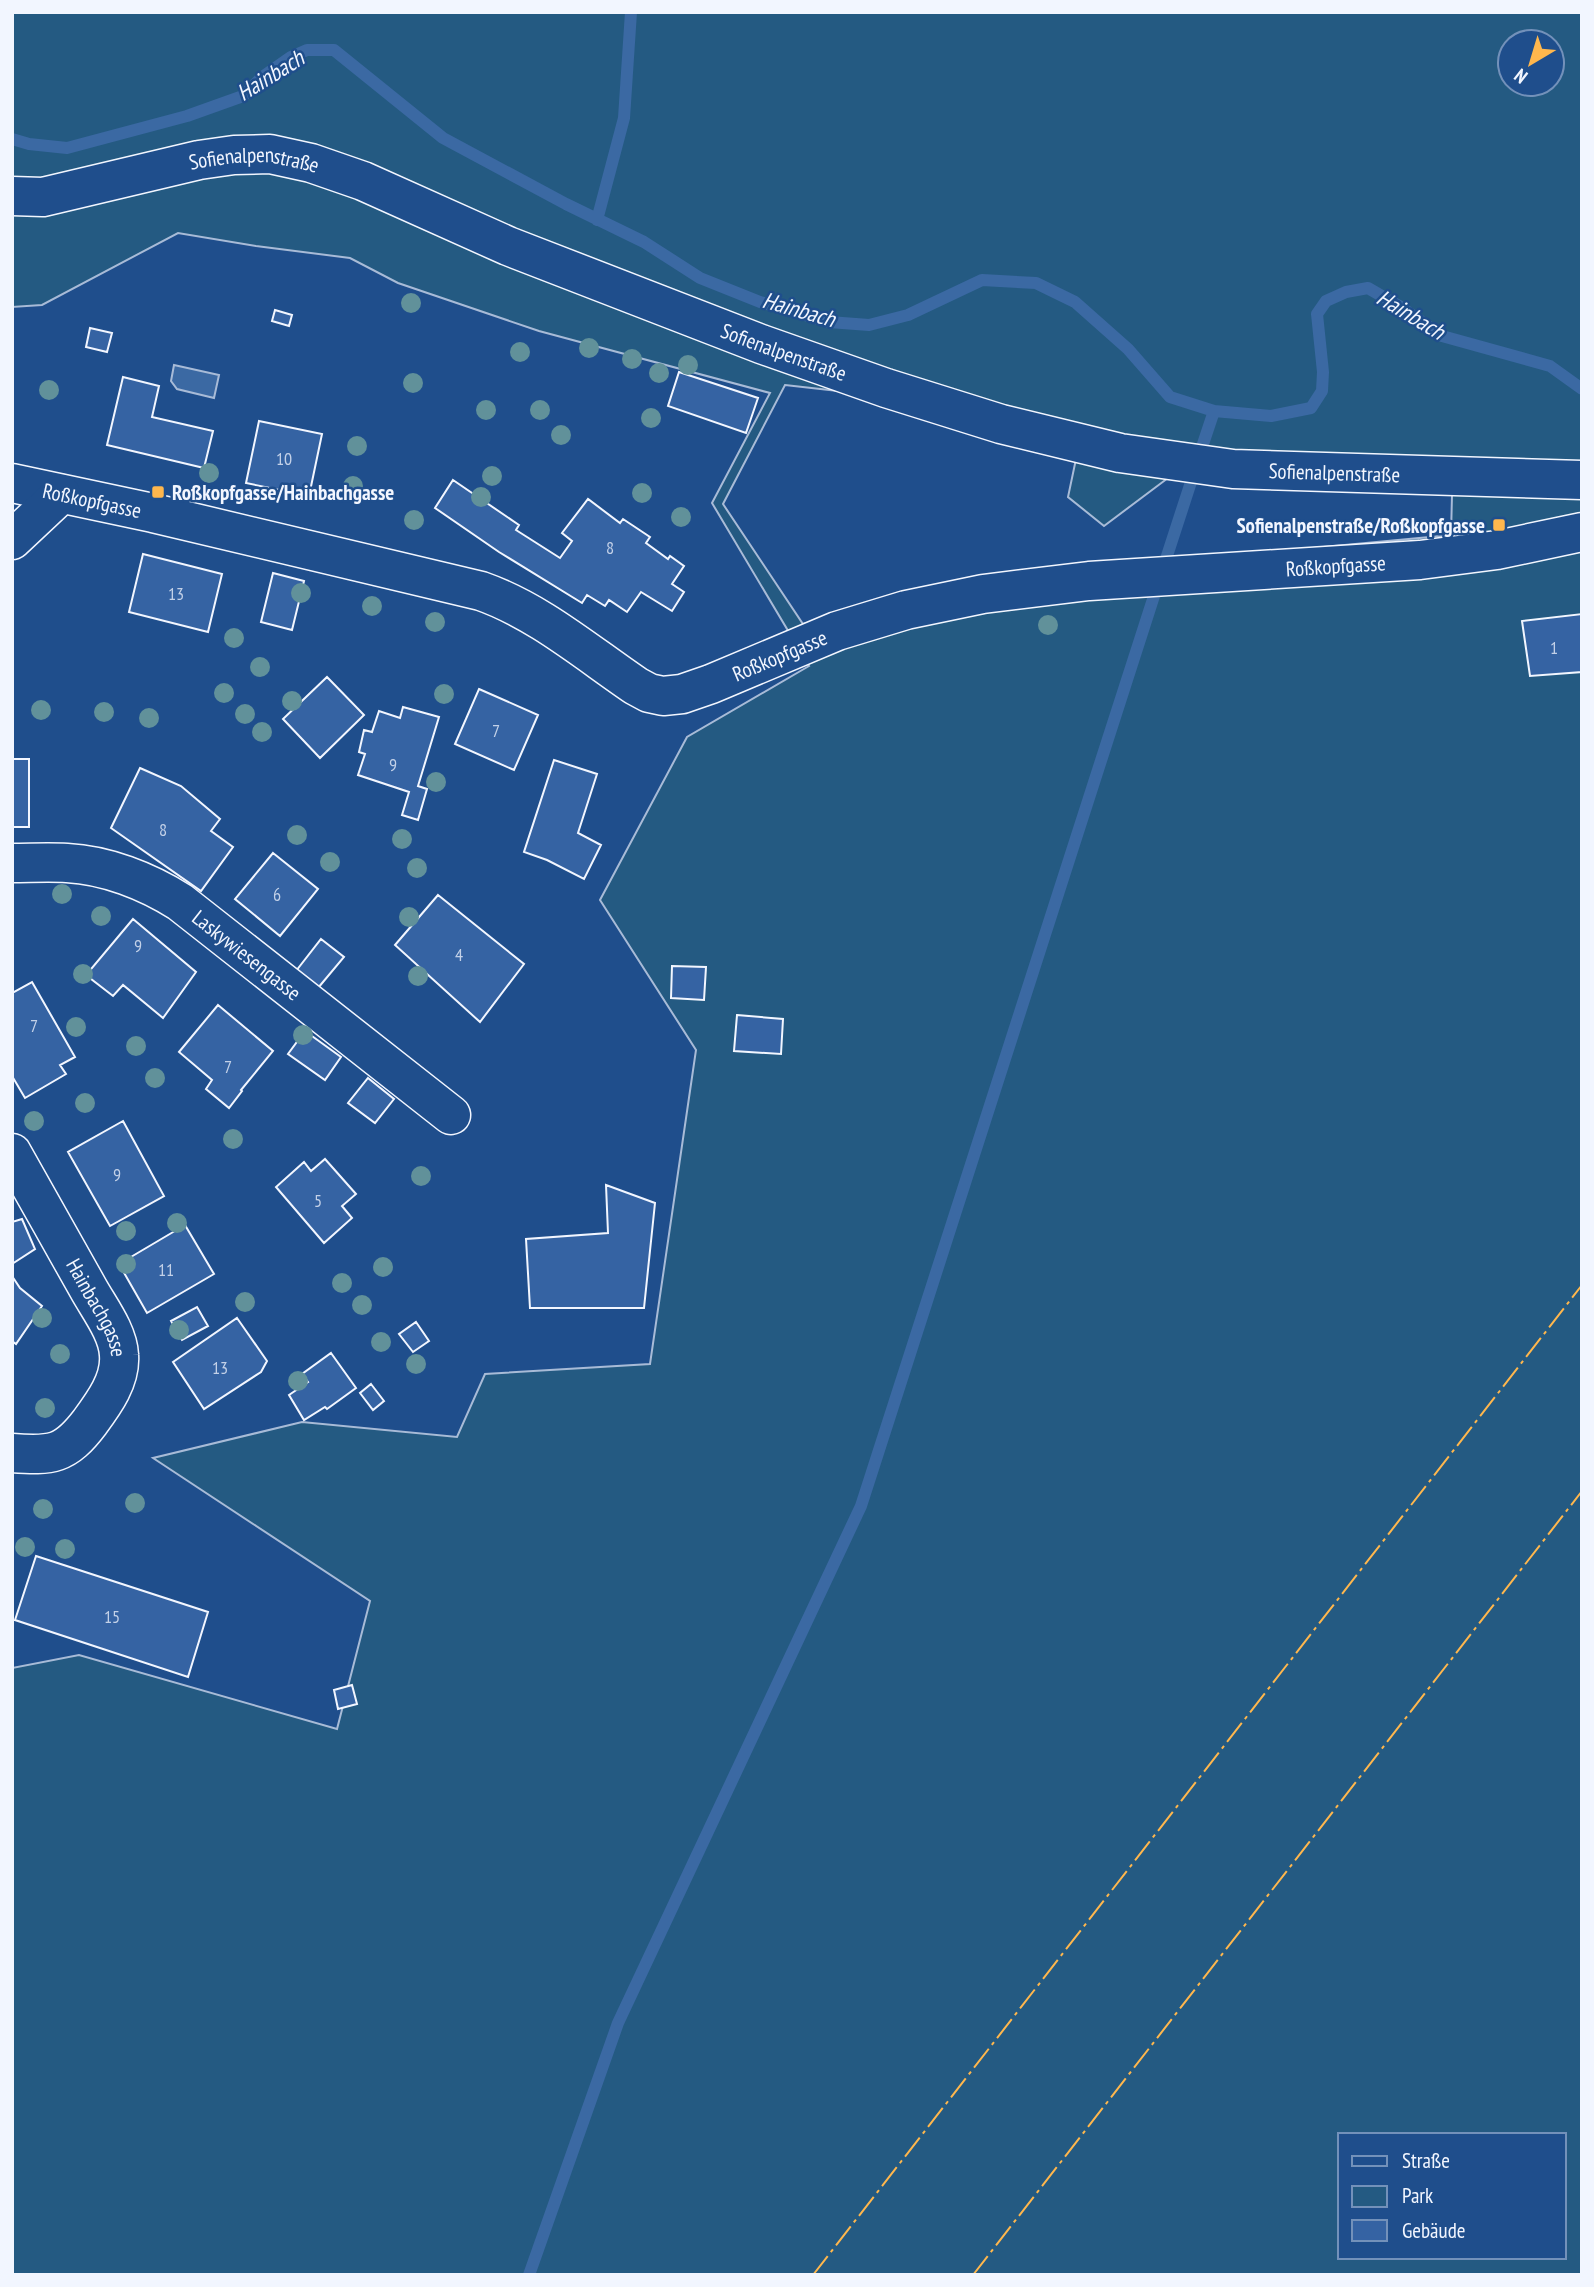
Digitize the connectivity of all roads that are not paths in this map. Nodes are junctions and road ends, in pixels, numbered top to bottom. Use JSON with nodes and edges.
{"nodes":[{"id":1,"x":12,"y":196,"type":"edge"},
{"id":2,"x":1582,"y":480,"type":"edge"},
{"id":3,"x":12,"y":483,"type":"edge"},
{"id":4,"x":61,"y":495,"type":"junction"},
{"id":5,"x":1582,"y":532,"type":"edge"},
{"id":6,"x":12,"y":540,"type":"edge"},
{"id":7,"x":12,"y":863,"type":"edge"},
{"id":8,"x":451,"y":1115,"type":"dead end"},
{"id":9,"x":12,"y":1153,"type":"edge"},
{"id":10,"x":12,"y":1453,"type":"edge"}],
"edges":[{"from":1,"to":2,"type":"street","name":"Sofienalpenstraße"},
{"from":3,"to":4,"type":"street","name":"Roßkopfgasse"},
{"from":4,"to":5,"type":"street","name":"Roßkopfgasse"},
{"from":4,"to":6,"type":"street"},
{"from":7,"to":8,"type":"street","name":"Laskywiesengasse"},
{"from":9,"to":10,"type":"street","name":"Hainbachgasse"}]}
